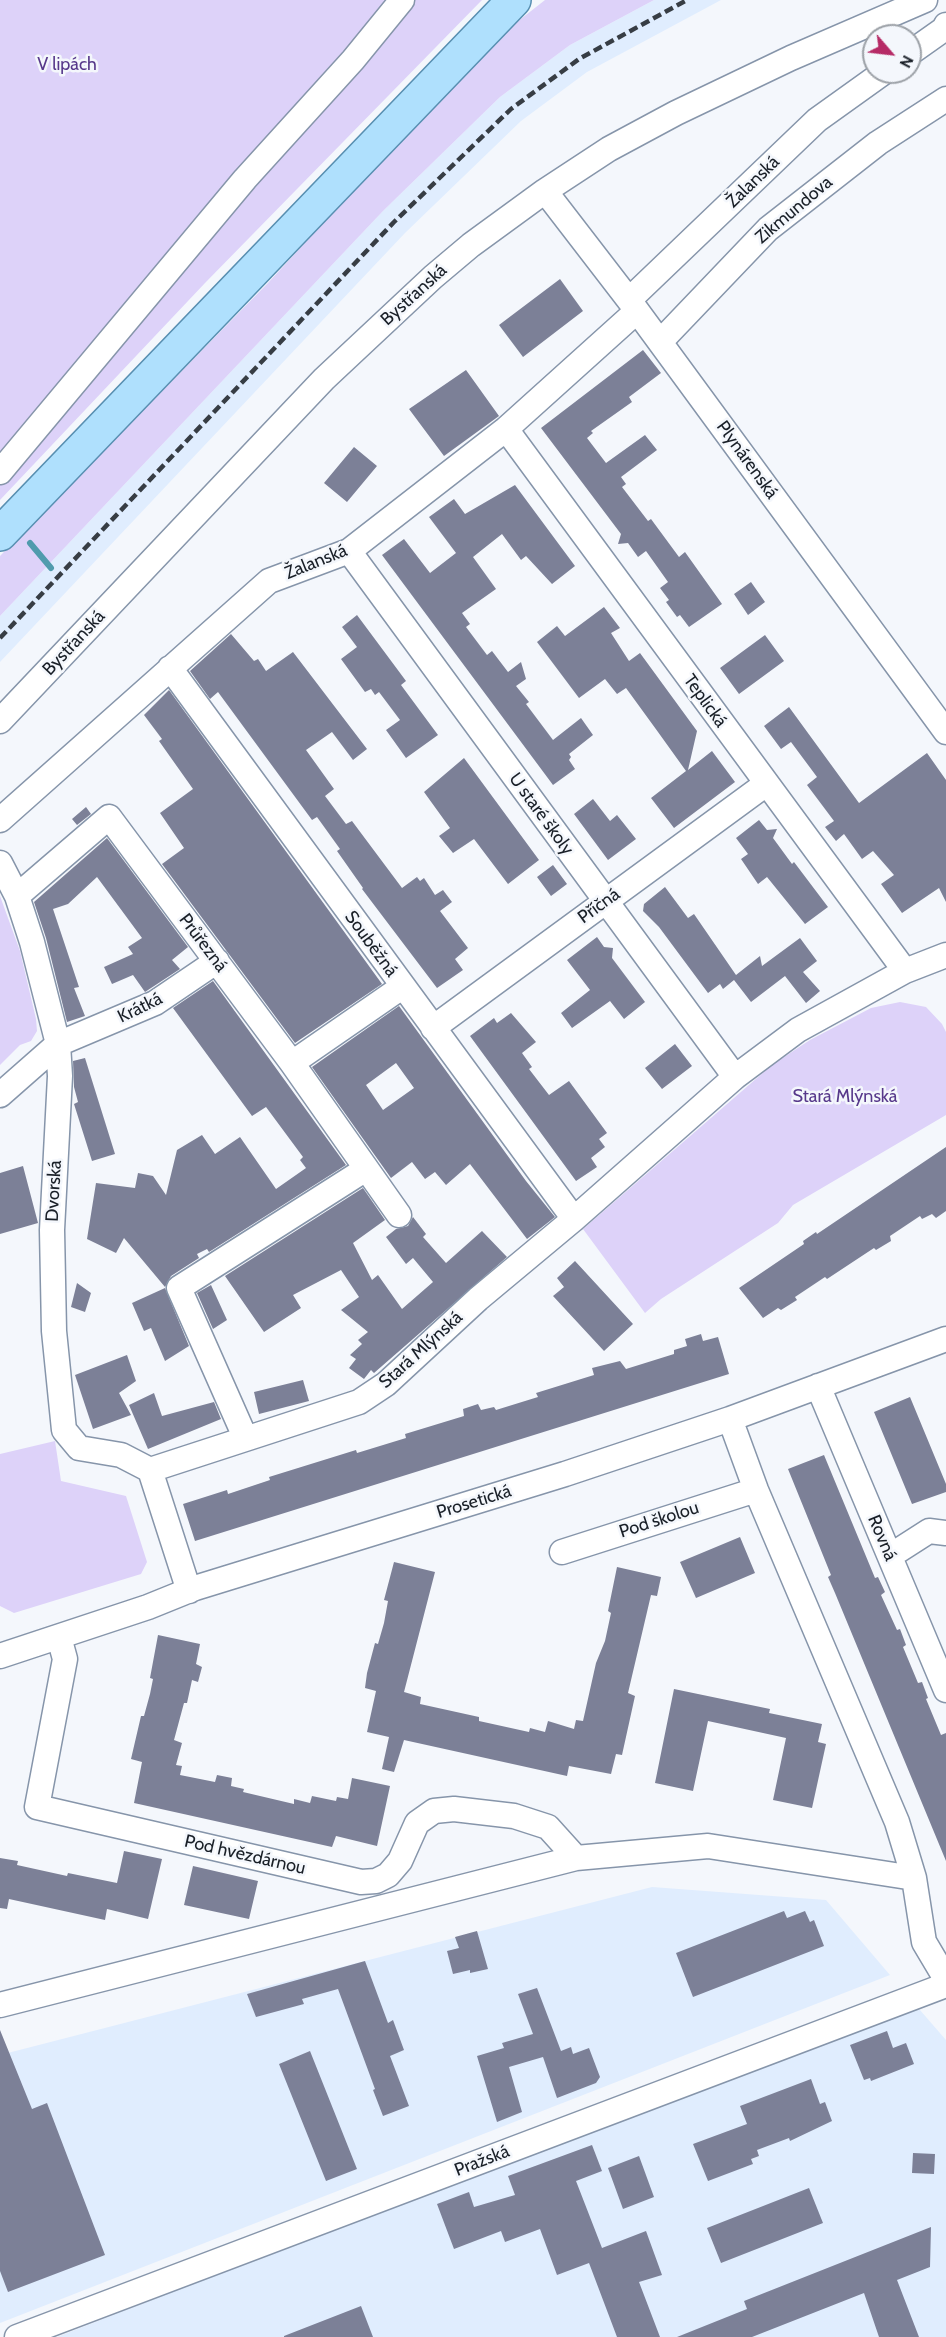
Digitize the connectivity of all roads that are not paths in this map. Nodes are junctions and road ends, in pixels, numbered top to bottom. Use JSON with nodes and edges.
{"nodes":[{"id":1,"x":402,"y":0,"type":"edge"},
{"id":2,"x":514,"y":0,"type":"edge"},
{"id":3,"x":925,"y":0,"type":"edge"},
{"id":4,"x":946,"y":25,"type":"edge"},
{"id":5,"x":922,"y":44,"type":"edge"},
{"id":6,"x":867,"y":84,"type":"edge"},
{"id":7,"x":946,"y":99,"type":"edge"},
{"id":8,"x":545,"y":191,"type":"junction"},
{"id":9,"x":633,"y":306,"type":"junction"},
{"id":10,"x":660,"y":342,"type":"junction"},
{"id":11,"x":506,"y":429,"type":"junction"},
{"id":12,"x":0,"y":472,"type":"edge"},
{"id":13,"x":0,"y":534,"type":"edge"},
{"id":14,"x":349,"y":551,"type":"junction"},
{"id":15,"x":170,"y":668,"type":"junction"},
{"id":16,"x":0,"y":721,"type":"edge"},
{"id":17,"x":946,"y":732,"type":"edge"},
{"id":18,"x":766,"y":784,"type":"junction"},
{"id":19,"x":0,"y":820,"type":"edge"},
{"id":20,"x":0,"y":863,"type":"edge"},
{"id":21,"x":16,"y":896,"type":"junction"},
{"id":22,"x":605,"y":901,"type":"junction"},
{"id":23,"x":946,"y":955,"type":"edge"},
{"id":24,"x":217,"y":961,"type":"junction"},
{"id":25,"x":904,"y":971,"type":"junction"},
{"id":26,"x":402,"y":987,"type":"junction"},
{"id":27,"x":433,"y":1028,"type":"junction"},
{"id":28,"x":58,"y":1044,"type":"junction"},
{"id":29,"x":292,"y":1063,"type":"junction"},
{"id":30,"x":735,"y":1077,"type":"junction"},
{"id":31,"x":0,"y":1095,"type":"edge"},
{"id":32,"x":366,"y":1169,"type":"junction"},
{"id":33,"x":399,"y":1215,"type":"dead end"},
{"id":34,"x":574,"y":1219,"type":"junction"},
{"id":35,"x":946,"y":1339,"type":"edge"},
{"id":36,"x":818,"y":1386,"type":"junction"},
{"id":37,"x":730,"y":1419,"type":"junction"},
{"id":38,"x":245,"y":1437,"type":"junction"},
{"id":39,"x":150,"y":1470,"type":"junction"},
{"id":40,"x":756,"y":1490,"type":"junction"},
{"id":41,"x":946,"y":1533,"type":"edge"},
{"id":42,"x":562,"y":1552,"type":"dead end"},
{"id":43,"x":890,"y":1556,"type":"junction"},
{"id":44,"x":189,"y":1591,"type":"junction"},
{"id":45,"x":59,"y":1637,"type":"junction"},
{"id":46,"x":0,"y":1656,"type":"edge"},
{"id":47,"x":946,"y":1690,"type":"edge"},
{"id":48,"x":576,"y":1858,"type":"junction"},
{"id":49,"x":914,"y":1878,"type":"junction"},
{"id":50,"x":946,"y":1979,"type":"edge"},
{"id":51,"x":946,"y":1985,"type":"edge"},
{"id":52,"x":0,"y":2005,"type":"edge"},
{"id":53,"x":17,"y":2337,"type":"edge"}],
"edges":[{"from":1,"to":12,"type":"street"},
{"from":2,"to":13,"type":"main road"},
{"from":3,"to":8,"type":"street","name":"Bystřanská"},
{"from":4,"to":5,"type":"street"},
{"from":6,"to":9,"type":"street","name":"Žalanská"},
{"from":7,"to":10,"type":"street","name":"Zikmundova"},
{"from":8,"to":9,"type":"street","name":"Plynárenská"},
{"from":8,"to":16,"type":"street","name":"Bystřanská"},
{"from":9,"to":10,"type":"street","name":"Plynárenská"},
{"from":9,"to":11,"type":"street","name":"Žalanská"},
{"from":10,"to":17,"type":"street","name":"Plynárenská"},
{"from":11,"to":14,"type":"street","name":"Žalanská"},
{"from":11,"to":18,"type":"street","name":"Teplická"},
{"from":14,"to":15,"type":"street","name":"Žalanská"},
{"from":14,"to":22,"type":"street","name":"U staré školy"},
{"from":15,"to":19,"type":"street","name":"Žalanská"},
{"from":15,"to":26,"type":"street","name":"Souběžná"},
{"from":18,"to":22,"type":"street","name":"Příčná"},
{"from":18,"to":25,"type":"street","name":"Teplická"},
{"from":20,"to":21,"type":"street","name":"Dvorská"},
{"from":21,"to":24,"type":"street","name":"Průřezná"},
{"from":21,"to":28,"type":"street","name":"Dvorská"},
{"from":22,"to":27,"type":"street","name":"Příčná"},
{"from":22,"to":30,"type":"street","name":"U staré školy"},
{"from":23,"to":25,"type":"street","name":"Stará Mlýnská"},
{"from":24,"to":28,"type":"street","name":"Krátká"},
{"from":24,"to":29,"type":"street","name":"Průřezná"},
{"from":25,"to":30,"type":"street","name":"Stará Mlýnská"},
{"from":26,"to":27,"type":"street","name":"Souběžná"},
{"from":26,"to":29,"type":"street"},
{"from":27,"to":34,"type":"street","name":"Souběžná"},
{"from":28,"to":31,"type":"street","name":"Krátká"},
{"from":28,"to":39,"type":"street","name":"Dvorská"},
{"from":29,"to":32,"type":"street","name":"Průřezná"},
{"from":30,"to":34,"type":"street","name":"Stará Mlýnská"},
{"from":32,"to":33,"type":"street","name":"Průřezná"},
{"from":32,"to":38,"type":"street"},
{"from":34,"to":38,"type":"street","name":"Stará Mlýnská"},
{"from":35,"to":36,"type":"street","name":"Prosetická"},
{"from":36,"to":37,"type":"street","name":"Prosetická"},
{"from":36,"to":43,"type":"street","name":"Rovná"},
{"from":37,"to":40,"type":"street"},
{"from":37,"to":44,"type":"street","name":"Prosetická"},
{"from":38,"to":39,"type":"street","name":"Stará Mlýnská"},
{"from":39,"to":44,"type":"street"},
{"from":40,"to":42,"type":"street","name":"Pod školou"},
{"from":40,"to":49,"type":"street"},
{"from":41,"to":43,"type":"street"},
{"from":43,"to":47,"type":"street","name":"Rovná"},
{"from":44,"to":45,"type":"street","name":"Prosetická"},
{"from":45,"to":46,"type":"street","name":"Prosetická"},
{"from":45,"to":48,"type":"street","name":"Pod hvězdárnou"},
{"from":48,"to":49,"type":"street"},
{"from":48,"to":52,"type":"street"},
{"from":49,"to":50,"type":"street"},
{"from":51,"to":53,"type":"street","name":"Pražská"}]}
